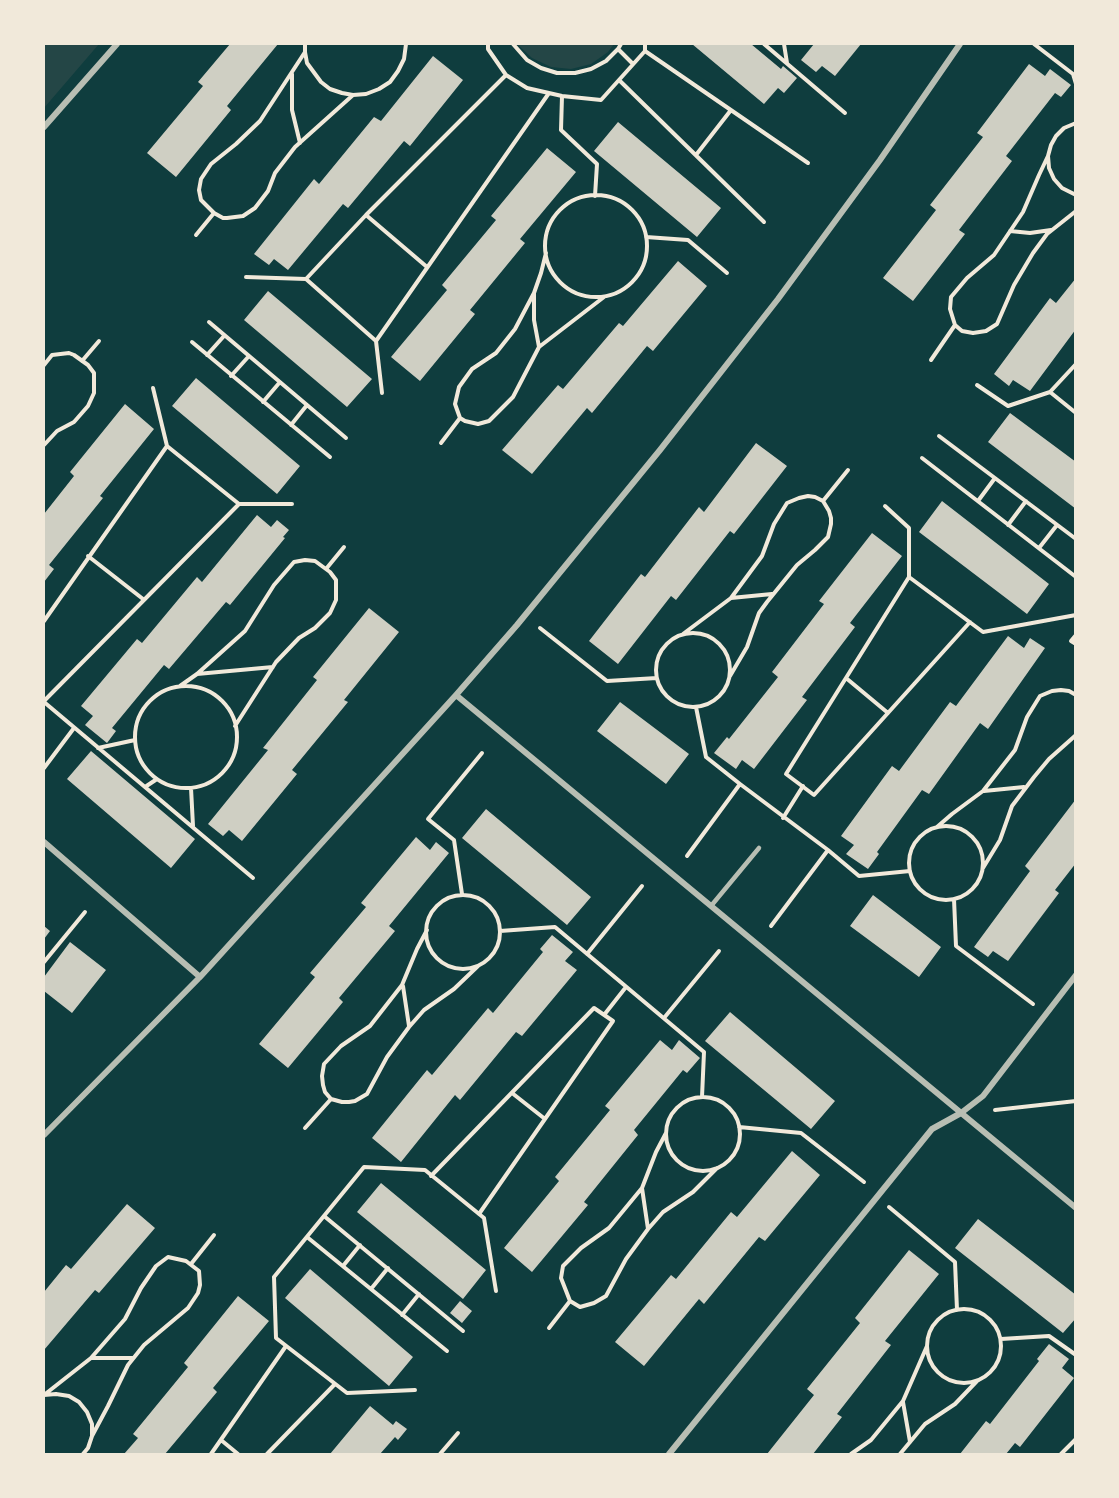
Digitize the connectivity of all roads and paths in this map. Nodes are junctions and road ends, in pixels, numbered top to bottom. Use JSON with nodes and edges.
{"nodes":[{"id":1,"x":117,"y":44,"type":"edge"},
{"id":2,"x":305,"y":44,"type":"edge"},
{"id":3,"x":406,"y":44,"type":"edge"},
{"id":4,"x":481,"y":44,"type":"edge"},
{"id":5,"x":488,"y":44,"type":"edge"},
{"id":6,"x":513,"y":44,"type":"edge"},
{"id":7,"x":621,"y":44,"type":"edge"},
{"id":8,"x":645,"y":44,"type":"edge"},
{"id":9,"x":764,"y":44,"type":"edge"},
{"id":10,"x":784,"y":44,"type":"edge"},
{"id":11,"x":960,"y":44,"type":"edge"},
{"id":12,"x":1034,"y":44,"type":"edge"},
{"id":13,"x":618,"y":49,"type":"junction"},
{"id":14,"x":645,"y":51,"type":"junction"},
{"id":15,"x":304,"y":52,"type":"junction"},
{"id":16,"x":787,"y":63,"type":"junction"},
{"id":17,"x":633,"y":64,"type":"junction"},
{"id":18,"x":292,"y":73,"type":"junction"},
{"id":19,"x":506,"y":75,"type":"junction"},
{"id":20,"x":619,"y":80,"type":"junction"},
{"id":21,"x":1076,"y":84,"type":"edge"},
{"id":22,"x":549,"y":93,"type":"junction"},
{"id":23,"x":353,"y":95,"type":"junction"},
{"id":24,"x":562,"y":96,"type":"junction"},
{"id":25,"x":731,"y":110,"type":"junction"},
{"id":26,"x":845,"y":113,"type":"dead end"},
{"id":27,"x":1076,"y":123,"type":"edge"},
{"id":28,"x":44,"y":127,"type":"edge"},
{"id":29,"x":300,"y":143,"type":"junction"},
{"id":30,"x":696,"y":155,"type":"junction"},
{"id":31,"x":1048,"y":156,"type":"junction"},
{"id":32,"x":808,"y":163,"type":"dead end"},
{"id":33,"x":1076,"y":195,"type":"edge"},
{"id":34,"x":595,"y":196,"type":"junction"},
{"id":35,"x":1076,"y":211,"type":"edge"},
{"id":36,"x":214,"y":213,"type":"junction"},
{"id":37,"x":366,"y":215,"type":"junction"},
{"id":38,"x":764,"y":222,"type":"dead end"},
{"id":39,"x":1052,"y":230,"type":"junction"},
{"id":40,"x":1010,"y":231,"type":"junction"},
{"id":41,"x":195,"y":235,"type":"dead end"},
{"id":42,"x":646,"y":237,"type":"junction"},
{"id":43,"x":546,"y":254,"type":"junction"},
{"id":44,"x":428,"y":267,"type":"junction"},
{"id":45,"x":727,"y":273,"type":"dead end"},
{"id":46,"x":246,"y":277,"type":"dead end"},
{"id":47,"x":306,"y":279,"type":"junction"},
{"id":48,"x":534,"y":293,"type":"junction"},
{"id":49,"x":604,"y":297,"type":"junction"},
{"id":50,"x":208,"y":322,"type":"dead end"},
{"id":51,"x":955,"y":325,"type":"junction"},
{"id":52,"x":224,"y":336,"type":"junction"},
{"id":53,"x":99,"y":341,"type":"dead end"},
{"id":54,"x":376,"y":341,"type":"junction"},
{"id":55,"x":192,"y":342,"type":"dead end"},
{"id":56,"x":539,"y":347,"type":"junction"},
{"id":57,"x":207,"y":355,"type":"junction"},
{"id":58,"x":249,"y":356,"type":"junction"},
{"id":59,"x":931,"y":360,"type":"dead end"},
{"id":60,"x":82,"y":361,"type":"junction"},
{"id":61,"x":1076,"y":364,"type":"edge"},
{"id":62,"x":44,"y":365,"type":"edge"},
{"id":63,"x":231,"y":376,"type":"junction"},
{"id":64,"x":280,"y":382,"type":"junction"},
{"id":65,"x":977,"y":385,"type":"dead end"},
{"id":66,"x":153,"y":388,"type":"dead end"},
{"id":67,"x":1050,"y":392,"type":"junction"},
{"id":68,"x":382,"y":393,"type":"dead end"},
{"id":69,"x":263,"y":402,"type":"junction"},
{"id":70,"x":308,"y":405,"type":"junction"},
{"id":71,"x":1076,"y":413,"type":"edge"},
{"id":72,"x":460,"y":418,"type":"junction"},
{"id":73,"x":291,"y":425,"type":"junction"},
{"id":74,"x":939,"y":435,"type":"dead end"},
{"id":75,"x":346,"y":438,"type":"dead end"},
{"id":76,"x":441,"y":443,"type":"dead end"},
{"id":77,"x":44,"y":445,"type":"edge"},
{"id":78,"x":166,"y":446,"type":"junction"},
{"id":79,"x":330,"y":457,"type":"dead end"},
{"id":80,"x":922,"y":458,"type":"dead end"},
{"id":81,"x":848,"y":470,"type":"dead end"},
{"id":82,"x":995,"y":478,"type":"junction"},
{"id":83,"x":823,"y":501,"type":"junction"},
{"id":84,"x":978,"y":501,"type":"junction"},
{"id":85,"x":1026,"y":501,"type":"junction"},
{"id":86,"x":239,"y":504,"type":"junction"},
{"id":87,"x":292,"y":504,"type":"dead end"},
{"id":88,"x":885,"y":506,"type":"dead end"},
{"id":89,"x":1008,"y":525,"type":"junction"},
{"id":90,"x":1057,"y":525,"type":"junction"},
{"id":91,"x":1076,"y":539,"type":"edge"},
{"id":92,"x":344,"y":547,"type":"dead end"},
{"id":93,"x":1039,"y":549,"type":"junction"},
{"id":94,"x":88,"y":556,"type":"junction"},
{"id":95,"x":326,"y":569,"type":"junction"},
{"id":96,"x":909,"y":577,"type":"junction"},
{"id":97,"x":1076,"y":577,"type":"edge"},
{"id":98,"x":773,"y":594,"type":"junction"},
{"id":99,"x":731,"y":598,"type":"junction"},
{"id":100,"x":143,"y":599,"type":"junction"},
{"id":101,"x":1076,"y":615,"type":"edge"},
{"id":102,"x":44,"y":621,"type":"edge"},
{"id":103,"x":970,"y":622,"type":"junction"},
{"id":104,"x":540,"y":628,"type":"dead end"},
{"id":105,"x":683,"y":634,"type":"junction"},
{"id":106,"x":1076,"y":635,"type":"edge"},
{"id":107,"x":1076,"y":644,"type":"edge"},
{"id":108,"x":273,"y":667,"type":"junction"},
{"id":109,"x":196,"y":674,"type":"junction"},
{"id":110,"x":730,"y":676,"type":"junction"},
{"id":111,"x":657,"y":678,"type":"junction"},
{"id":112,"x":846,"y":678,"type":"junction"},
{"id":113,"x":180,"y":686,"type":"junction"},
{"id":114,"x":1076,"y":694,"type":"edge"},
{"id":115,"x":456,"y":695,"type":"junction"},
{"id":116,"x":44,"y":702,"type":"edge"},
{"id":117,"x":696,"y":706,"type":"junction"},
{"id":118,"x":888,"y":713,"type":"junction"},
{"id":119,"x":236,"y":726,"type":"junction"},
{"id":120,"x":74,"y":728,"type":"junction"},
{"id":121,"x":1076,"y":735,"type":"edge"},
{"id":122,"x":135,"y":740,"type":"junction"},
{"id":123,"x":98,"y":748,"type":"junction"},
{"id":124,"x":482,"y":753,"type":"dead end"},
{"id":125,"x":44,"y":768,"type":"edge"},
{"id":126,"x":157,"y":779,"type":"junction"},
{"id":127,"x":803,"y":786,"type":"junction"},
{"id":128,"x":145,"y":787,"type":"junction"},
{"id":129,"x":743,"y":787,"type":"dead end"},
{"id":130,"x":1025,"y":787,"type":"junction"},
{"id":131,"x":191,"y":788,"type":"junction"},
{"id":132,"x":983,"y":791,"type":"junction"},
{"id":133,"x":783,"y":818,"type":"dead end"},
{"id":134,"x":193,"y":827,"type":"junction"},
{"id":135,"x":936,"y":828,"type":"junction"},
{"id":136,"x":44,"y":842,"type":"edge"},
{"id":137,"x":759,"y":848,"type":"dead end"},
{"id":138,"x":828,"y":850,"type":"dead end"},
{"id":139,"x":982,"y":870,"type":"junction"},
{"id":140,"x":910,"y":871,"type":"junction"},
{"id":141,"x":254,"y":878,"type":"dead end"},
{"id":142,"x":642,"y":886,"type":"dead end"},
{"id":143,"x":462,"y":894,"type":"junction"},
{"id":144,"x":954,"y":899,"type":"junction"},
{"id":145,"x":711,"y":906,"type":"junction"},
{"id":146,"x":85,"y":912,"type":"dead end"},
{"id":147,"x":427,"y":930,"type":"junction"},
{"id":148,"x":500,"y":931,"type":"junction"},
{"id":149,"x":719,"y":951,"type":"dead end"},
{"id":150,"x":587,"y":954,"type":"junction"},
{"id":151,"x":44,"y":962,"type":"edge"},
{"id":152,"x":478,"y":966,"type":"junction"},
{"id":153,"x":1076,"y":975,"type":"edge"},
{"id":154,"x":200,"y":977,"type":"junction"},
{"id":155,"x":402,"y":986,"type":"junction"},
{"id":156,"x":626,"y":987,"type":"junction"},
{"id":157,"x":1033,"y":1004,"type":"dead end"},
{"id":158,"x":604,"y":1015,"type":"junction"},
{"id":159,"x":664,"y":1018,"type":"junction"},
{"id":160,"x":409,"y":1027,"type":"junction"},
{"id":161,"x":512,"y":1093,"type":"junction"},
{"id":162,"x":702,"y":1097,"type":"junction"},
{"id":163,"x":331,"y":1099,"type":"junction"},
{"id":164,"x":1076,"y":1101,"type":"edge"},
{"id":165,"x":994,"y":1110,"type":"dead end"},
{"id":166,"x":961,"y":1113,"type":"junction"},
{"id":167,"x":544,"y":1119,"type":"junction"},
{"id":168,"x":739,"y":1127,"type":"junction"},
{"id":169,"x":305,"y":1128,"type":"dead end"},
{"id":170,"x":666,"y":1133,"type":"junction"},
{"id":171,"x":44,"y":1135,"type":"edge"},
{"id":172,"x":717,"y":1168,"type":"junction"},
{"id":173,"x":431,"y":1176,"type":"junction"},
{"id":174,"x":864,"y":1182,"type":"dead end"},
{"id":175,"x":642,"y":1188,"type":"junction"},
{"id":176,"x":886,"y":1205,"type":"dead end"},
{"id":177,"x":1076,"y":1208,"type":"edge"},
{"id":178,"x":479,"y":1214,"type":"junction"},
{"id":179,"x":324,"y":1216,"type":"junction"},
{"id":180,"x":648,"y":1229,"type":"junction"},
{"id":181,"x":214,"y":1235,"type":"dead end"},
{"id":182,"x":307,"y":1237,"type":"junction"},
{"id":183,"x":360,"y":1245,"type":"junction"},
{"id":184,"x":191,"y":1264,"type":"junction"},
{"id":185,"x":342,"y":1266,"type":"junction"},
{"id":186,"x":388,"y":1268,"type":"junction"},
{"id":187,"x":371,"y":1289,"type":"junction"},
{"id":188,"x":496,"y":1291,"type":"dead end"},
{"id":189,"x":419,"y":1294,"type":"junction"},
{"id":190,"x":570,"y":1301,"type":"junction"},
{"id":191,"x":957,"y":1310,"type":"junction"},
{"id":192,"x":402,"y":1315,"type":"junction"},
{"id":193,"x":549,"y":1328,"type":"dead end"},
{"id":194,"x":463,"y":1331,"type":"dead end"},
{"id":195,"x":1001,"y":1339,"type":"junction"},
{"id":196,"x":927,"y":1345,"type":"junction"},
{"id":197,"x":286,"y":1346,"type":"junction"},
{"id":198,"x":447,"y":1352,"type":"dead end"},
{"id":199,"x":1076,"y":1355,"type":"edge"},
{"id":200,"x":91,"y":1358,"type":"junction"},
{"id":201,"x":134,"y":1358,"type":"junction"},
{"id":202,"x":979,"y":1380,"type":"junction"},
{"id":203,"x":335,"y":1384,"type":"junction"},
{"id":204,"x":415,"y":1390,"type":"dead end"},
{"id":205,"x":44,"y":1395,"type":"edge"},
{"id":206,"x":903,"y":1401,"type":"junction"},
{"id":207,"x":458,"y":1432,"type":"dead end"},
{"id":208,"x":92,"y":1436,"type":"junction"},
{"id":209,"x":1076,"y":1439,"type":"edge"},
{"id":210,"x":221,"y":1440,"type":"junction"},
{"id":211,"x":910,"y":1442,"type":"junction"},
{"id":212,"x":83,"y":1455,"type":"edge"},
{"id":213,"x":211,"y":1455,"type":"edge"},
{"id":214,"x":238,"y":1455,"type":"edge"},
{"id":215,"x":267,"y":1455,"type":"edge"},
{"id":216,"x":440,"y":1455,"type":"edge"},
{"id":217,"x":669,"y":1455,"type":"edge"},
{"id":218,"x":851,"y":1455,"type":"edge"},
{"id":219,"x":900,"y":1455,"type":"edge"},
{"id":220,"x":1061,"y":1455,"type":"edge"}],
"edges":[{"from":1,"to":28,"type":"street"},
{"from":2,"to":15,"type":"path"},
{"from":3,"to":23,"type":"path"},
{"from":4,"to":5,"type":"path"},
{"from":5,"to":19,"type":"path"},
{"from":6,"to":13,"type":"path"},
{"from":7,"to":13,"type":"path"},
{"from":8,"to":14,"type":"path"},
{"from":9,"to":16,"type":"path"},
{"from":10,"to":16,"type":"path"},
{"from":11,"to":115,"type":"street"},
{"from":12,"to":21,"type":"path"},
{"from":13,"to":17,"type":"path"},
{"from":14,"to":17,"type":"path"},
{"from":14,"to":25,"type":"path"},
{"from":15,"to":18,"type":"path"},
{"from":15,"to":23,"type":"path"},
{"from":16,"to":26,"type":"path"},
{"from":17,"to":20,"type":"path"},
{"from":18,"to":29,"type":"path"},
{"from":18,"to":36,"type":"path"},
{"from":19,"to":22,"type":"path"},
{"from":19,"to":37,"type":"path"},
{"from":20,"to":24,"type":"path"},
{"from":20,"to":30,"type":"path"},
{"from":22,"to":24,"type":"path"},
{"from":22,"to":44,"type":"path"},
{"from":23,"to":29,"type":"path"},
{"from":24,"to":34,"type":"path"},
{"from":25,"to":30,"type":"path"},
{"from":25,"to":32,"type":"path"},
{"from":27,"to":31,"type":"path"},
{"from":29,"to":36,"type":"path"},
{"from":30,"to":38,"type":"path"},
{"from":31,"to":33,"type":"path"},
{"from":31,"to":40,"type":"path"},
{"from":34,"to":42,"type":"path"},
{"from":34,"to":43,"type":"path"},
{"from":35,"to":39,"type":"path"},
{"from":36,"to":41,"type":"path"},
{"from":37,"to":44,"type":"path"},
{"from":37,"to":47,"type":"path"},
{"from":39,"to":40,"type":"path"},
{"from":39,"to":51,"type":"path"},
{"from":40,"to":51,"type":"path"},
{"from":42,"to":45,"type":"path"},
{"from":42,"to":49,"type":"path"},
{"from":43,"to":48,"type":"path"},
{"from":43,"to":49,"type":"path"},
{"from":44,"to":54,"type":"path"},
{"from":46,"to":47,"type":"path"},
{"from":47,"to":54,"type":"path"},
{"from":48,"to":56,"type":"path"},
{"from":48,"to":72,"type":"path"},
{"from":49,"to":56,"type":"path"},
{"from":50,"to":52,"type":"path"},
{"from":51,"to":59,"type":"path"},
{"from":52,"to":57,"type":"path"},
{"from":52,"to":58,"type":"path"},
{"from":53,"to":60,"type":"path"},
{"from":54,"to":68,"type":"path"},
{"from":55,"to":57,"type":"path"},
{"from":56,"to":72,"type":"path"},
{"from":57,"to":63,"type":"path"},
{"from":58,"to":63,"type":"path"},
{"from":58,"to":64,"type":"path"},
{"from":60,"to":62,"type":"path"},
{"from":60,"to":77,"type":"path"},
{"from":61,"to":67,"type":"path"},
{"from":63,"to":69,"type":"path"},
{"from":64,"to":69,"type":"path"},
{"from":64,"to":70,"type":"path"},
{"from":65,"to":67,"type":"path"},
{"from":66,"to":78,"type":"path"},
{"from":67,"to":71,"type":"path"},
{"from":69,"to":73,"type":"path"},
{"from":70,"to":73,"type":"path"},
{"from":70,"to":75,"type":"path"},
{"from":72,"to":76,"type":"path"},
{"from":73,"to":79,"type":"path"},
{"from":74,"to":82,"type":"path"},
{"from":78,"to":86,"type":"path"},
{"from":78,"to":94,"type":"path"},
{"from":80,"to":84,"type":"path"},
{"from":81,"to":83,"type":"path"},
{"from":82,"to":84,"type":"path"},
{"from":82,"to":85,"type":"path"},
{"from":83,"to":98,"type":"path"},
{"from":83,"to":99,"type":"path"},
{"from":84,"to":89,"type":"path"},
{"from":85,"to":89,"type":"path"},
{"from":85,"to":90,"type":"path"},
{"from":86,"to":87,"type":"path"},
{"from":86,"to":100,"type":"path"},
{"from":88,"to":96,"type":"path"},
{"from":89,"to":93,"type":"path"},
{"from":90,"to":91,"type":"path"},
{"from":90,"to":93,"type":"path"},
{"from":92,"to":95,"type":"path"},
{"from":93,"to":97,"type":"path"},
{"from":94,"to":100,"type":"path"},
{"from":94,"to":102,"type":"path"},
{"from":95,"to":108,"type":"path"},
{"from":95,"to":109,"type":"path"},
{"from":96,"to":103,"type":"path"},
{"from":96,"to":112,"type":"path"},
{"from":98,"to":99,"type":"path"},
{"from":98,"to":110,"type":"path"},
{"from":99,"to":105,"type":"path"},
{"from":100,"to":116,"type":"path"},
{"from":101,"to":103,"type":"path"},
{"from":103,"to":118,"type":"path"},
{"from":104,"to":111,"type":"path"},
{"from":105,"to":110,"type":"path"},
{"from":105,"to":111,"type":"path"},
{"from":106,"to":107,"type":"path"},
{"from":108,"to":109,"type":"path"},
{"from":108,"to":119,"type":"path"},
{"from":109,"to":113,"type":"path"},
{"from":110,"to":117,"type":"path"},
{"from":111,"to":117,"type":"path"},
{"from":112,"to":118,"type":"path"},
{"from":112,"to":127,"type":"path"},
{"from":113,"to":119,"type":"path"},
{"from":113,"to":122,"type":"path"},
{"from":114,"to":132,"type":"path"},
{"from":115,"to":145,"type":"street"},
{"from":115,"to":154,"type":"street"},
{"from":116,"to":120,"type":"path"},
{"from":117,"to":129,"type":"path"},
{"from":118,"to":127,"type":"path"},
{"from":119,"to":131,"type":"path"},
{"from":120,"to":123,"type":"path"},
{"from":120,"to":125,"type":"path"},
{"from":121,"to":130,"type":"path"},
{"from":122,"to":123,"type":"path"},
{"from":122,"to":126,"type":"path"},
{"from":123,"to":128,"type":"path"},
{"from":124,"to":143,"type":"path"},
{"from":126,"to":128,"type":"path"},
{"from":126,"to":131,"type":"path"},
{"from":127,"to":133,"type":"path"},
{"from":128,"to":134,"type":"path"},
{"from":130,"to":132,"type":"path"},
{"from":130,"to":139,"type":"path"},
{"from":131,"to":134,"type":"path"},
{"from":132,"to":135,"type":"path"},
{"from":134,"to":141,"type":"path"},
{"from":135,"to":139,"type":"path"},
{"from":135,"to":140,"type":"path"},
{"from":136,"to":154,"type":"street"},
{"from":137,"to":145,"type":"lane"},
{"from":138,"to":140,"type":"path"},
{"from":139,"to":144,"type":"path"},
{"from":140,"to":144,"type":"path"},
{"from":142,"to":150,"type":"path"},
{"from":143,"to":147,"type":"path"},
{"from":143,"to":148,"type":"path"},
{"from":144,"to":157,"type":"path"},
{"from":145,"to":166,"type":"street"},
{"from":146,"to":151,"type":"path"},
{"from":147,"to":152,"type":"path"},
{"from":147,"to":155,"type":"path"},
{"from":148,"to":150,"type":"path"},
{"from":148,"to":152,"type":"path"},
{"from":149,"to":159,"type":"path"},
{"from":150,"to":156,"type":"path"},
{"from":152,"to":160,"type":"path"},
{"from":153,"to":166,"type":"street"},
{"from":154,"to":171,"type":"street"},
{"from":155,"to":160,"type":"path"},
{"from":155,"to":163,"type":"path"},
{"from":156,"to":158,"type":"path"},
{"from":156,"to":159,"type":"path"},
{"from":158,"to":161,"type":"path"},
{"from":158,"to":167,"type":"path"},
{"from":159,"to":162,"type":"path"},
{"from":160,"to":163,"type":"path"},
{"from":161,"to":167,"type":"path"},
{"from":161,"to":173,"type":"path"},
{"from":162,"to":168,"type":"path"},
{"from":162,"to":170,"type":"path"},
{"from":163,"to":169,"type":"path"},
{"from":164,"to":165,"type":"path"},
{"from":166,"to":177,"type":"street"},
{"from":166,"to":217,"type":"street"},
{"from":167,"to":178,"type":"path"},
{"from":168,"to":172,"type":"path"},
{"from":168,"to":174,"type":"path"},
{"from":170,"to":172,"type":"path"},
{"from":170,"to":175,"type":"path"},
{"from":172,"to":180,"type":"path"},
{"from":173,"to":178,"type":"path"},
{"from":173,"to":179,"type":"path"},
{"from":175,"to":180,"type":"path"},
{"from":175,"to":190,"type":"path"},
{"from":176,"to":191,"type":"path"},
{"from":178,"to":188,"type":"path"},
{"from":179,"to":182,"type":"path"},
{"from":179,"to":183,"type":"path"},
{"from":180,"to":190,"type":"path"},
{"from":181,"to":184,"type":"path"},
{"from":182,"to":185,"type":"path"},
{"from":182,"to":197,"type":"path"},
{"from":183,"to":185,"type":"path"},
{"from":183,"to":186,"type":"path"},
{"from":184,"to":200,"type":"path"},
{"from":184,"to":201,"type":"path"},
{"from":185,"to":187,"type":"path"},
{"from":186,"to":187,"type":"path"},
{"from":186,"to":189,"type":"path"},
{"from":187,"to":192,"type":"path"},
{"from":189,"to":192,"type":"path"},
{"from":189,"to":194,"type":"path"},
{"from":190,"to":193,"type":"path"},
{"from":191,"to":195,"type":"path"},
{"from":191,"to":196,"type":"path"},
{"from":192,"to":198,"type":"path"},
{"from":195,"to":199,"type":"path"},
{"from":195,"to":202,"type":"path"},
{"from":196,"to":202,"type":"path"},
{"from":196,"to":206,"type":"path"},
{"from":197,"to":203,"type":"path"},
{"from":197,"to":210,"type":"path"},
{"from":200,"to":201,"type":"path"},
{"from":200,"to":205,"type":"path"},
{"from":201,"to":208,"type":"path"},
{"from":202,"to":211,"type":"path"},
{"from":203,"to":204,"type":"path"},
{"from":203,"to":215,"type":"path"},
{"from":205,"to":208,"type":"path"},
{"from":206,"to":211,"type":"path"},
{"from":206,"to":218,"type":"path"},
{"from":207,"to":216,"type":"path"},
{"from":208,"to":212,"type":"path"},
{"from":209,"to":220,"type":"path"},
{"from":210,"to":213,"type":"path"},
{"from":210,"to":214,"type":"path"},
{"from":211,"to":219,"type":"path"}]}
